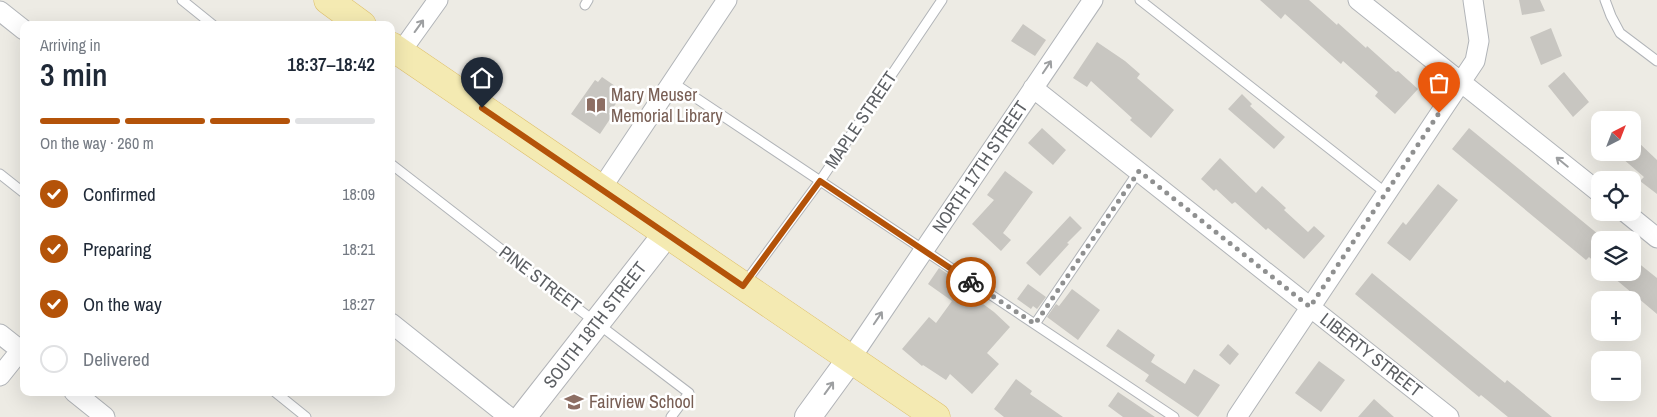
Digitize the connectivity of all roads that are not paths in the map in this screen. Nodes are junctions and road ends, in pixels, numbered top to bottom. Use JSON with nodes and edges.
{"nodes":[{"id":1,"x":182,"y":0,"type":"edge"},
{"id":2,"x":328,"y":0,"type":"edge"},
{"id":3,"x":438,"y":0,"type":"edge"},
{"id":4,"x":727,"y":0,"type":"edge"},
{"id":5,"x":942,"y":0,"type":"edge"},
{"id":6,"x":1093,"y":0,"type":"edge"},
{"id":7,"x":1140,"y":0,"type":"edge"},
{"id":8,"x":1358,"y":0,"type":"edge"},
{"id":9,"x":1473,"y":0,"type":"edge"},
{"id":10,"x":1605,"y":0,"type":"edge"},
{"id":11,"x":0,"y":11,"type":"edge"},
{"id":12,"x":208,"y":21,"type":"edge"},
{"id":13,"x":357,"y":21,"type":"edge"},
{"id":14,"x":20,"y":27,"type":"edge"},
{"id":15,"x":396,"y":49,"type":"edge"},
{"id":16,"x":1657,"y":61,"type":"edge"},
{"id":17,"x":672,"y":82,"type":"junction"},
{"id":18,"x":1460,"y":82,"type":"junction"},
{"id":19,"x":1033,"y":88,"type":"junction"},
{"id":20,"x":395,"y":167,"type":"edge"},
{"id":21,"x":1139,"y":171,"type":"junction"},
{"id":22,"x":0,"y":174,"type":"edge"},
{"id":23,"x":820,"y":181,"type":"junction"},
{"id":24,"x":1591,"y":186,"type":"edge"},
{"id":25,"x":601,"y":189,"type":"junction"},
{"id":26,"x":20,"y":190,"type":"edge"},
{"id":27,"x":1386,"y":193,"type":"junction"},
{"id":28,"x":1636,"y":221,"type":"edge"},
{"id":29,"x":667,"y":233,"type":"junction"},
{"id":30,"x":1657,"y":238,"type":"edge"},
{"id":31,"x":924,"y":250,"type":"junction"},
{"id":32,"x":743,"y":286,"type":"junction"},
{"id":33,"x":1310,"y":307,"type":"junction"},
{"id":34,"x":598,"y":322,"type":"junction"},
{"id":35,"x":1035,"y":324,"type":"junction"},
{"id":36,"x":395,"y":326,"type":"edge"},
{"id":37,"x":0,"y":334,"type":"edge"},
{"id":38,"x":20,"y":348,"type":"edge"},
{"id":39,"x":20,"y":353,"type":"edge"},
{"id":40,"x":851,"y":358,"type":"junction"},
{"id":41,"x":0,"y":376,"type":"edge"},
{"id":42,"x":79,"y":396,"type":"edge"},
{"id":43,"x":280,"y":396,"type":"edge"},
{"id":44,"x":105,"y":417,"type":"edge"},
{"id":45,"x":306,"y":417,"type":"edge"},
{"id":46,"x":509,"y":417,"type":"edge"},
{"id":47,"x":523,"y":417,"type":"edge"},
{"id":48,"x":671,"y":417,"type":"edge"},
{"id":49,"x":808,"y":417,"type":"edge"},
{"id":50,"x":936,"y":417,"type":"edge"},
{"id":51,"x":1174,"y":417,"type":"edge"},
{"id":52,"x":1237,"y":417,"type":"edge"},
{"id":53,"x":1449,"y":417,"type":"edge"}],
"edges":[{"from":1,"to":12,"type":"lane"},
{"from":2,"to":13,"type":"main road"},
{"from":15,"to":3,"type":"street","one_way":true},
{"from":4,"to":17,"type":"street"},
{"from":5,"to":23,"type":"lane","name":"MAPLE STREET"},
{"from":19,"to":6,"type":"street","name":"NORTH 17TH STREET","one_way":true},
{"from":7,"to":27,"type":"lane"},
{"from":8,"to":18,"type":"street"},
{"from":9,"to":18,"type":"street"},
{"from":10,"to":16,"type":"lane"},
{"from":11,"to":14,"type":"street"},
{"from":15,"to":25,"type":"main road"},
{"from":17,"to":23,"type":"lane"},
{"from":17,"to":25,"type":"street"},
{"from":24,"to":18,"type":"street","one_way":true},
{"from":18,"to":27,"type":"street"},
{"from":19,"to":21,"type":"street","name":"LIBERTY STREET"},
{"from":19,"to":31,"type":"street","name":"NORTH 17TH STREET"},
{"from":20,"to":34,"type":"lane","name":"PINE STREET"},
{"from":21,"to":33,"type":"street","name":"LIBERTY STREET"},
{"from":21,"to":35,"type":"lane"},
{"from":22,"to":26,"type":"lane"},
{"from":23,"to":31,"type":"lane"},
{"from":23,"to":32,"type":"lane","name":"MAPLE STREET"},
{"from":25,"to":29,"type":"main road"},
{"from":27,"to":33,"type":"street"},
{"from":28,"to":30,"type":"street"},
{"from":29,"to":32,"type":"main road"},
{"from":29,"to":34,"type":"street","name":"SOUTH 18TH STREET"},
{"from":31,"to":35,"type":"lane"},
{"from":40,"to":31,"type":"street","name":"NORTH 17TH STREET","one_way":true},
{"from":32,"to":40,"type":"main road"},
{"from":33,"to":52,"type":"street"},
{"from":33,"to":53,"type":"street","name":"LIBERTY STREET"},
{"from":34,"to":47,"type":"street","name":"SOUTH 18TH STREET"},
{"from":34,"to":48,"type":"lane","name":"PINE STREET"},
{"from":35,"to":51,"type":"lane"},
{"from":36,"to":46,"type":"street"},
{"from":37,"to":38,"type":"street"},
{"from":39,"to":41,"type":"street"},
{"from":49,"to":40,"type":"street","one_way":true},
{"from":40,"to":50,"type":"main road"},
{"from":42,"to":44,"type":"street"},
{"from":43,"to":45,"type":"lane"}]}
